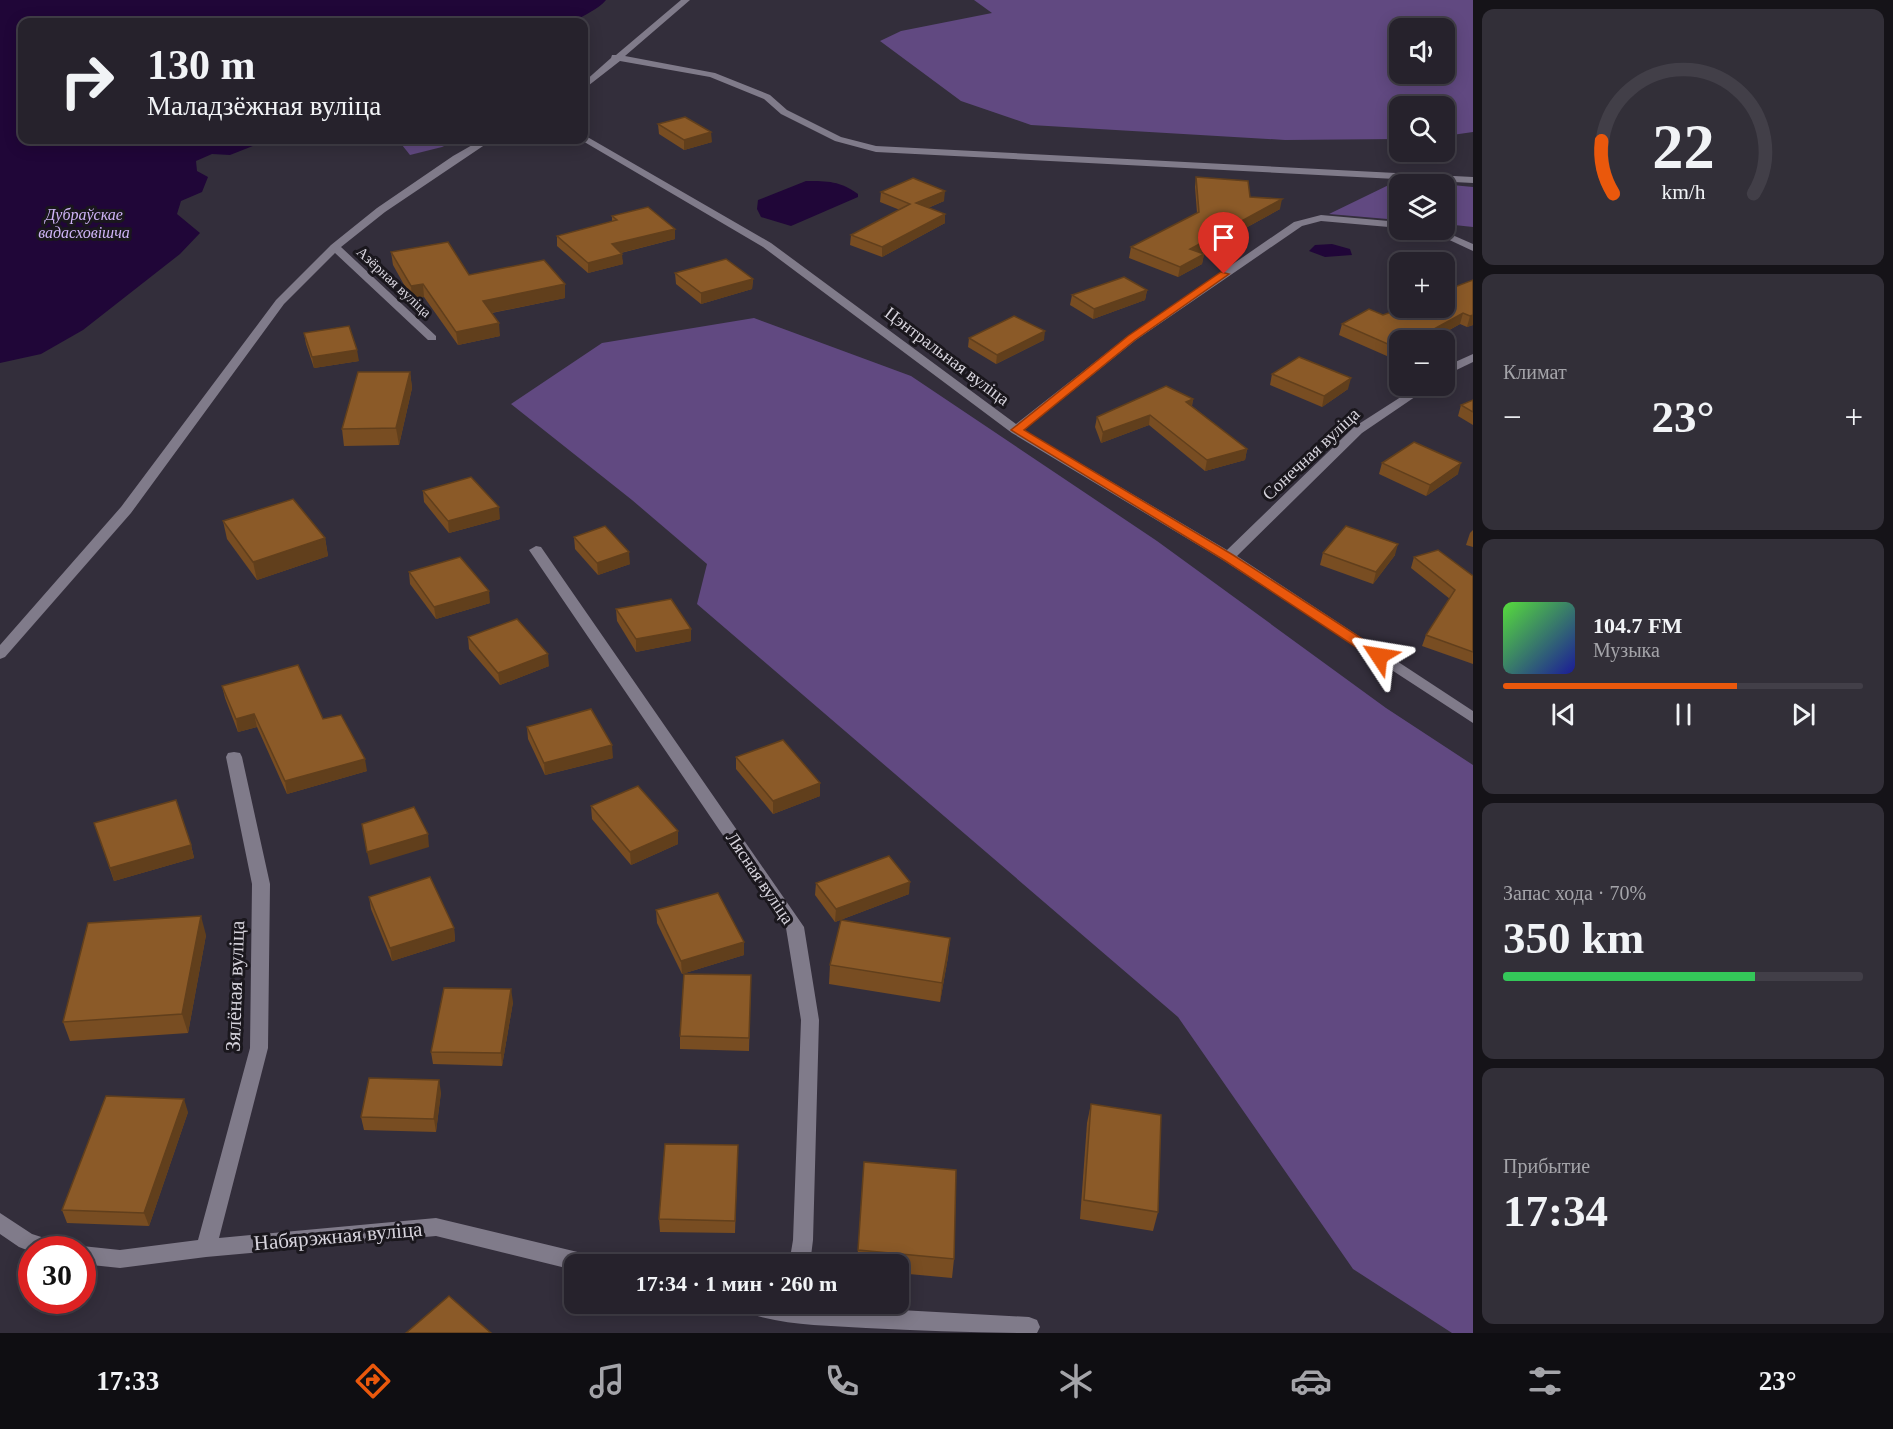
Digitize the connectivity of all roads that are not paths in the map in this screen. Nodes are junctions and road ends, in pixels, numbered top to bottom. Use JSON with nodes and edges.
{"nodes":[{"id":1,"x":686,"y":0,"type":"edge"},
{"id":2,"x":615,"y":57,"type":"junction"},
{"id":3,"x":588,"y":82,"type":"edge"},
{"id":4,"x":588,"y":140,"type":"edge"},
{"id":5,"x":480,"y":144,"type":"edge"},
{"id":6,"x":1473,"y":180,"type":"edge"},
{"id":7,"x":1389,"y":224,"type":"edge"},
{"id":8,"x":1455,"y":240,"type":"edge"},
{"id":9,"x":335,"y":247,"type":"junction"},
{"id":10,"x":1473,"y":248,"type":"edge"},
{"id":11,"x":432,"y":338,"type":"dead end"},
{"id":12,"x":1473,"y":358,"type":"edge"},
{"id":13,"x":1455,"y":366,"type":"edge"},
{"id":14,"x":1410,"y":396,"type":"edge"},
{"id":15,"x":1017,"y":430,"type":"junction"},
{"id":16,"x":536,"y":550,"type":"dead end"},
{"id":17,"x":1228,"y":557,"type":"junction"},
{"id":18,"x":0,"y":654,"type":"edge"},
{"id":19,"x":1473,"y":718,"type":"edge"},
{"id":20,"x":234,"y":757,"type":"dead end"},
{"id":21,"x":0,"y":1222,"type":"edge"},
{"id":22,"x":19,"y":1236,"type":"edge"},
{"id":23,"x":206,"y":1248,"type":"junction"},
{"id":24,"x":801,"y":1254,"type":"edge"},
{"id":25,"x":96,"y":1256,"type":"edge"},
{"id":26,"x":564,"y":1258,"type":"edge"},
{"id":27,"x":860,"y":1314,"type":"edge"},
{"id":28,"x":1029,"y":1327,"type":"dead end"}],
"edges":[{"from":1,"to":2,"type":"street"},
{"from":2,"to":3,"type":"street"},
{"from":2,"to":6,"type":"street"},
{"from":4,"to":15,"type":"street","name":"Цэнтральная вуліца"},
{"from":5,"to":9,"type":"street"},
{"from":7,"to":15,"type":"street"},
{"from":8,"to":10,"type":"street"},
{"from":9,"to":11,"type":"street","name":"Азёрная вуліца"},
{"from":9,"to":18,"type":"street"},
{"from":12,"to":13,"type":"street"},
{"from":14,"to":17,"type":"street","name":"Сонечная вуліца"},
{"from":15,"to":17,"type":"street","name":"Цэнтральная вуліца"},
{"from":16,"to":24,"type":"street","name":"Лясная вуліца"},
{"from":17,"to":19,"type":"street","name":"Цэнтральная вуліца"},
{"from":20,"to":23,"type":"street","name":"Зялёная вуліца"},
{"from":21,"to":22,"type":"street"},
{"from":23,"to":25,"type":"street","name":"Набярэжная вуліца"},
{"from":23,"to":26,"type":"street","name":"Набярэжная вуліца"},
{"from":27,"to":28,"type":"street"}]}
